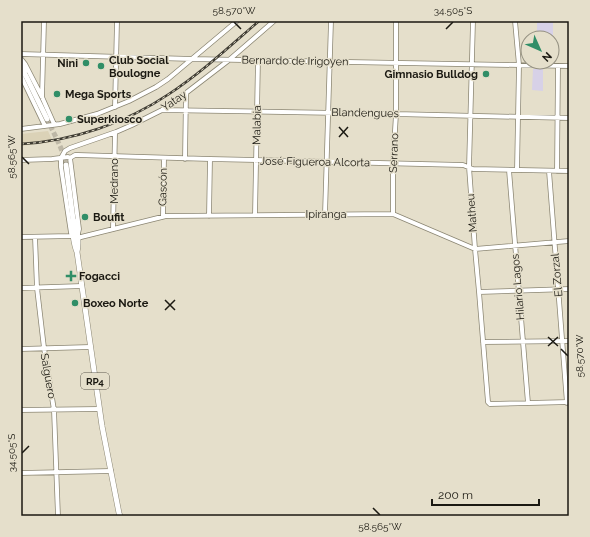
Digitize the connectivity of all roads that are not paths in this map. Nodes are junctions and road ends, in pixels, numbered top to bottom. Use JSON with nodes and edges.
{"nodes":[{"id":1,"x":44,"y":21,"type":"edge"},
{"id":2,"x":117,"y":21,"type":"edge"},
{"id":3,"x":236,"y":21,"type":"edge"},
{"id":4,"x":274,"y":21,"type":"edge"},
{"id":5,"x":331,"y":21,"type":"edge"},
{"id":6,"x":396,"y":21,"type":"edge"},
{"id":7,"x":473,"y":21,"type":"edge"},
{"id":8,"x":515,"y":21,"type":"edge"},
{"id":9,"x":21,"y":54,"type":"edge"},
{"id":10,"x":43,"y":55,"type":"junction"},
{"id":11,"x":116,"y":57,"type":"junction"},
{"id":12,"x":192,"y":59,"type":"junction"},
{"id":13,"x":21,"y":60,"type":"edge"},
{"id":14,"x":229,"y":60,"type":"junction"},
{"id":15,"x":258,"y":60,"type":"junction"},
{"id":16,"x":330,"y":61,"type":"junction"},
{"id":17,"x":396,"y":63,"type":"junction"},
{"id":18,"x":471,"y":64,"type":"junction"},
{"id":19,"x":519,"y":65,"type":"junction"},
{"id":20,"x":21,"y":69,"type":"edge"},
{"id":21,"x":558,"y":70,"type":"edge"},
{"id":22,"x":24,"y":76,"type":"edge"},
{"id":23,"x":186,"y":93,"type":"junction"},
{"id":24,"x":42,"y":97,"type":"junction"},
{"id":25,"x":114,"y":107,"type":"junction"},
{"id":26,"x":162,"y":110,"type":"junction"},
{"id":27,"x":186,"y":110,"type":"junction"},
{"id":28,"x":258,"y":111,"type":"junction"},
{"id":29,"x":329,"y":113,"type":"junction"},
{"id":30,"x":396,"y":114,"type":"junction"},
{"id":31,"x":470,"y":116,"type":"junction"},
{"id":32,"x":518,"y":117,"type":"junction"},
{"id":33,"x":557,"y":118,"type":"junction"},
{"id":34,"x":569,"y":118,"type":"edge"},
{"id":35,"x":47,"y":119,"type":"tunnel mouth"},
{"id":36,"x":54,"y":124,"type":"junction"},
{"id":37,"x":44,"y":126,"type":"junction"},
{"id":38,"x":21,"y":129,"type":"edge"},
{"id":39,"x":115,"y":133,"type":"junction"},
{"id":40,"x":114,"y":156,"type":"junction"},
{"id":41,"x":61,"y":158,"type":"junction"},
{"id":42,"x":70,"y":158,"type":"junction"},
{"id":43,"x":164,"y":158,"type":"junction"},
{"id":44,"x":185,"y":159,"type":"junction"},
{"id":45,"x":210,"y":159,"type":"junction"},
{"id":46,"x":21,"y":160,"type":"edge"},
{"id":47,"x":257,"y":160,"type":"junction"},
{"id":48,"x":327,"y":162,"type":"junction"},
{"id":49,"x":393,"y":164,"type":"junction"},
{"id":50,"x":66,"y":166,"type":"tunnel mouth"},
{"id":51,"x":469,"y":168,"type":"junction"},
{"id":52,"x":509,"y":170,"type":"junction"},
{"id":53,"x":517,"y":170,"type":"junction"},
{"id":54,"x":548,"y":171,"type":"junction"},
{"id":55,"x":557,"y":171,"type":"junction"},
{"id":56,"x":569,"y":171,"type":"edge"},
{"id":57,"x":325,"y":214,"type":"junction"},
{"id":58,"x":393,"y":214,"type":"junction"},
{"id":59,"x":255,"y":215,"type":"junction"},
{"id":60,"x":163,"y":216,"type":"junction"},
{"id":61,"x":209,"y":216,"type":"junction"},
{"id":62,"x":113,"y":229,"type":"junction"},
{"id":63,"x":35,"y":237,"type":"junction"},
{"id":64,"x":74,"y":237,"type":"junction"},
{"id":65,"x":21,"y":238,"type":"edge"},
{"id":66,"x":569,"y":241,"type":"edge"},
{"id":67,"x":554,"y":242,"type":"junction"},
{"id":68,"x":515,"y":245,"type":"junction"},
{"id":69,"x":474,"y":249,"type":"junction"},
{"id":70,"x":82,"y":286,"type":"junction"},
{"id":71,"x":21,"y":288,"type":"edge"},
{"id":72,"x":38,"y":288,"type":"junction"},
{"id":73,"x":569,"y":289,"type":"edge"},
{"id":74,"x":518,"y":290,"type":"junction"},
{"id":75,"x":558,"y":290,"type":"junction"},
{"id":76,"x":479,"y":292,"type":"junction"},
{"id":77,"x":562,"y":341,"type":"junction"},
{"id":78,"x":569,"y":341,"type":"edge"},
{"id":79,"x":483,"y":342,"type":"junction"},
{"id":80,"x":523,"y":342,"type":"junction"},
{"id":81,"x":90,"y":347,"type":"junction"},
{"id":82,"x":44,"y":348,"type":"junction"},
{"id":83,"x":21,"y":349,"type":"edge"},
{"id":84,"x":568,"y":402,"type":"edge"},
{"id":85,"x":528,"y":403,"type":"junction"},
{"id":86,"x":99,"y":409,"type":"junction"},
{"id":87,"x":21,"y":410,"type":"edge"},
{"id":88,"x":54,"y":410,"type":"junction"},
{"id":89,"x":111,"y":471,"type":"junction"},
{"id":90,"x":21,"y":473,"type":"edge"},
{"id":91,"x":56,"y":473,"type":"junction"},
{"id":92,"x":119,"y":515,"type":"edge"},
{"id":93,"x":58,"y":516,"type":"edge"}],
"edges":[{"from":1,"to":10,"type":"street"},
{"from":2,"to":11,"type":"street"},
{"from":3,"to":12,"type":"street"},
{"from":4,"to":14,"type":"street","name":"Yatay"},
{"from":5,"to":16,"type":"street"},
{"from":6,"to":17,"type":"street","name":"Serrano"},
{"from":7,"to":18,"type":"street","name":"Matheu"},
{"from":8,"to":19,"type":"street"},
{"from":9,"to":10,"type":"street","name":"Bernardo de Irigoyen"},
{"from":10,"to":11,"type":"street","name":"Bernardo de Irigoyen"},
{"from":10,"to":24,"type":"street"},
{"from":11,"to":12,"type":"street","name":"Bernardo de Irigoyen"},
{"from":11,"to":25,"type":"street"},
{"from":12,"to":14,"type":"street","name":"Bernardo de Irigoyen"},
{"from":12,"to":25,"type":"street"},
{"from":13,"to":22,"type":"main road"},
{"from":13,"to":24,"type":"street"},
{"from":14,"to":15,"type":"street","name":"Bernardo de Irigoyen"},
{"from":14,"to":23,"type":"street","name":"Yatay"},
{"from":15,"to":16,"type":"street","name":"Bernardo de Irigoyen"},
{"from":15,"to":28,"type":"street","name":"Malabia"},
{"from":16,"to":17,"type":"street","name":"Bernardo de Irigoyen"},
{"from":16,"to":29,"type":"street"},
{"from":17,"to":18,"type":"street","name":"Bernardo de Irigoyen"},
{"from":17,"to":30,"type":"street","name":"Serrano"},
{"from":18,"to":19,"type":"street","name":"Bernardo de Irigoyen"},
{"from":18,"to":31,"type":"street","name":"Matheu"},
{"from":19,"to":32,"type":"street"},
{"from":20,"to":22,"type":"main road"},
{"from":21,"to":33,"type":"street"},
{"from":22,"to":35,"type":"main road"},
{"from":22,"to":37,"type":"street"},
{"from":23,"to":26,"type":"street","name":"Yatay"},
{"from":23,"to":27,"type":"street"},
{"from":24,"to":36,"type":"street"},
{"from":25,"to":36,"type":"street"},
{"from":26,"to":27,"type":"street","name":"Blandengues"},
{"from":26,"to":39,"type":"street","name":"Yatay"},
{"from":27,"to":28,"type":"street","name":"Blandengues"},
{"from":27,"to":44,"type":"street"},
{"from":28,"to":29,"type":"street","name":"Blandengues"},
{"from":28,"to":47,"type":"street","name":"Malabia"},
{"from":29,"to":30,"type":"street","name":"Blandengues"},
{"from":29,"to":48,"type":"street"},
{"from":30,"to":31,"type":"street","name":"Blandengues"},
{"from":30,"to":49,"type":"street","name":"Serrano"},
{"from":31,"to":32,"type":"street","name":"Blandengues"},
{"from":31,"to":51,"type":"street","name":"Matheu"},
{"from":32,"to":33,"type":"street","name":"Blandengues"},
{"from":32,"to":53,"type":"street"},
{"from":33,"to":34,"type":"street","name":"Blandengues"},
{"from":33,"to":55,"type":"street"},
{"from":36,"to":37,"type":"street"},
{"from":37,"to":38,"type":"street"},
{"from":39,"to":40,"type":"street","name":"Medrano"},
{"from":39,"to":41,"type":"street","name":"Yatay"},
{"from":40,"to":42,"type":"street","name":"José Figueroa Alcorta"},
{"from":40,"to":43,"type":"street","name":"José Figueroa Alcorta"},
{"from":40,"to":62,"type":"street","name":"Medrano"},
{"from":41,"to":42,"type":"street","name":"José Figueroa Alcorta"},
{"from":41,"to":46,"type":"street","name":"José Figueroa Alcorta"},
{"from":41,"to":64,"type":"street"},
{"from":42,"to":64,"type":"street"},
{"from":43,"to":44,"type":"street","name":"José Figueroa Alcorta"},
{"from":43,"to":60,"type":"street","name":"Gascón"},
{"from":44,"to":45,"type":"street","name":"José Figueroa Alcorta"},
{"from":45,"to":47,"type":"street","name":"José Figueroa Alcorta"},
{"from":45,"to":61,"type":"street"},
{"from":47,"to":48,"type":"street","name":"José Figueroa Alcorta"},
{"from":47,"to":59,"type":"street","name":"Malabia"},
{"from":48,"to":49,"type":"street","name":"José Figueroa Alcorta"},
{"from":48,"to":57,"type":"street"},
{"from":49,"to":51,"type":"street","name":"José Figueroa Alcorta"},
{"from":49,"to":58,"type":"street","name":"Serrano"},
{"from":50,"to":64,"type":"main road","number":"RP4"},
{"from":51,"to":52,"type":"street","name":"José Figueroa Alcorta"},
{"from":51,"to":69,"type":"street","name":"Matheu"},
{"from":52,"to":53,"type":"street","name":"José Figueroa Alcorta"},
{"from":52,"to":68,"type":"street","name":"Hilario Lagos"},
{"from":53,"to":54,"type":"street","name":"José Figueroa Alcorta"},
{"from":54,"to":55,"type":"street","name":"José Figueroa Alcorta"},
{"from":54,"to":67,"type":"street","name":"El Zorzal"},
{"from":55,"to":56,"type":"street","name":"José Figueroa Alcorta"},
{"from":57,"to":58,"type":"street","name":"Ipiranga"},
{"from":57,"to":59,"type":"street","name":"Ipiranga"},
{"from":58,"to":69,"type":"street","name":"Ipiranga"},
{"from":59,"to":61,"type":"street","name":"Ipiranga"},
{"from":60,"to":61,"type":"street","name":"Ipiranga"},
{"from":60,"to":62,"type":"street","name":"Ipiranga"},
{"from":62,"to":64,"type":"street","name":"Ipiranga"},
{"from":63,"to":64,"type":"street","name":"Ipiranga"},
{"from":63,"to":65,"type":"street","name":"Ipiranga"},
{"from":63,"to":72,"type":"street","name":"Salguero"},
{"from":64,"to":70,"type":"main road","number":"RP4"},
{"from":66,"to":67,"type":"street","name":"Ipiranga"},
{"from":67,"to":68,"type":"street","name":"Ipiranga"},
{"from":67,"to":75,"type":"street","name":"El Zorzal"},
{"from":68,"to":69,"type":"street","name":"Ipiranga"},
{"from":68,"to":74,"type":"street","name":"Hilario Lagos"},
{"from":69,"to":76,"type":"street","name":"Matheu"},
{"from":70,"to":72,"type":"street"},
{"from":70,"to":81,"type":"main road","number":"RP4"},
{"from":71,"to":72,"type":"street"},
{"from":72,"to":82,"type":"street","name":"Salguero"},
{"from":73,"to":75,"type":"street"},
{"from":74,"to":75,"type":"street"},
{"from":74,"to":76,"type":"street"},
{"from":74,"to":80,"type":"street","name":"Hilario Lagos"},
{"from":75,"to":77,"type":"street","name":"El Zorzal"},
{"from":76,"to":79,"type":"street","name":"Matheu"},
{"from":77,"to":78,"type":"street"},
{"from":77,"to":80,"type":"street"},
{"from":77,"to":84,"type":"street","name":"El Zorzal"},
{"from":79,"to":80,"type":"street"},
{"from":79,"to":85,"type":"street","name":"Matheu"},
{"from":80,"to":85,"type":"street","name":"Hilario Lagos"},
{"from":81,"to":82,"type":"street"},
{"from":81,"to":86,"type":"main road","number":"RP4"},
{"from":82,"to":83,"type":"street"},
{"from":82,"to":88,"type":"street","name":"Salguero"},
{"from":84,"to":85,"type":"street"},
{"from":86,"to":88,"type":"street"},
{"from":86,"to":89,"type":"main road","number":"RP4"},
{"from":87,"to":88,"type":"street"},
{"from":88,"to":91,"type":"street","name":"Salguero"},
{"from":89,"to":91,"type":"street"},
{"from":89,"to":92,"type":"main road","number":"RP4"},
{"from":90,"to":91,"type":"street"},
{"from":91,"to":93,"type":"street","name":"Salguero"}]}
